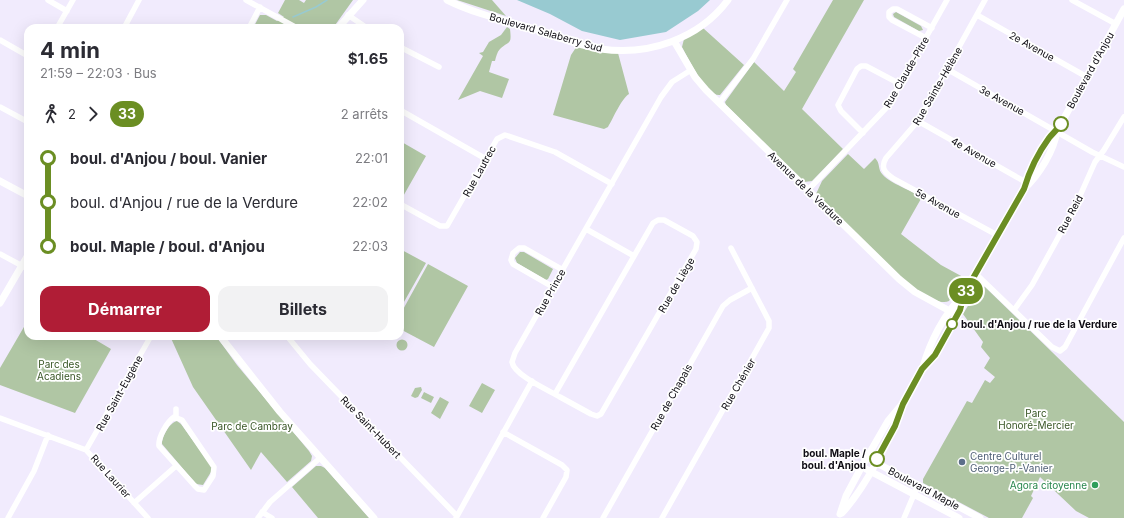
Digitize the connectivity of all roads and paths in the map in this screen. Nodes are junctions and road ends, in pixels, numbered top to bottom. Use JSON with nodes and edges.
{"nodes":[{"id":1,"x":48,"y":0,"type":"edge"},
{"id":2,"x":73,"y":0,"type":"edge"},
{"id":3,"x":139,"y":0,"type":"edge"},
{"id":4,"x":246,"y":0,"type":"edge"},
{"id":5,"x":363,"y":0,"type":"edge"},
{"id":6,"x":447,"y":0,"type":"edge"},
{"id":7,"x":728,"y":0,"type":"edge"},
{"id":8,"x":787,"y":0,"type":"edge"},
{"id":9,"x":947,"y":0,"type":"edge"},
{"id":10,"x":985,"y":0,"type":"edge"},
{"id":11,"x":1072,"y":0,"type":"edge"},
{"id":12,"x":260,"y":7,"type":"junction"},
{"id":13,"x":1124,"y":9,"type":"edge"},
{"id":14,"x":67,"y":10,"type":"junction"},
{"id":15,"x":348,"y":15,"type":"junction"},
{"id":16,"x":977,"y":15,"type":"junction"},
{"id":17,"x":60,"y":24,"type":"edge"},
{"id":18,"x":126,"y":24,"type":"edge"},
{"id":19,"x":251,"y":24,"type":"edge"},
{"id":20,"x":291,"y":24,"type":"edge"},
{"id":21,"x":341,"y":24,"type":"edge"},
{"id":22,"x":361,"y":24,"type":"edge"},
{"id":23,"x":1116,"y":24,"type":"junction"},
{"id":24,"x":932,"y":28,"type":"junction"},
{"id":25,"x":926,"y":38,"type":"junction"},
{"id":26,"x":0,"y":40,"type":"edge"},
{"id":27,"x":674,"y":41,"type":"junction"},
{"id":28,"x":404,"y":49,"type":"edge"},
{"id":29,"x":24,"y":54,"type":"edge"},
{"id":30,"x":439,"y":67,"type":"dead end"},
{"id":31,"x":947,"y":69,"type":"junction"},
{"id":32,"x":691,"y":70,"type":"junction"},
{"id":33,"x":1087,"y":77,"type":"junction"},
{"id":34,"x":900,"y":84,"type":"junction"},
{"id":35,"x":719,"y":103,"type":"junction"},
{"id":36,"x":0,"y":107,"type":"edge"},
{"id":37,"x":404,"y":112,"type":"edge"},
{"id":38,"x":1124,"y":117,"type":"edge"},
{"id":39,"x":24,"y":120,"type":"edge"},
{"id":40,"x":918,"y":121,"type":"junction"},
{"id":41,"x":1057,"y":131,"type":"junction"},
{"id":42,"x":863,"y":133,"type":"junction"},
{"id":43,"x":1100,"y":155,"type":"junction"},
{"id":44,"x":486,"y":159,"type":"junction"},
{"id":45,"x":1124,"y":167,"type":"edge"},
{"id":46,"x":883,"y":168,"type":"joint"},
{"id":47,"x":0,"y":181,"type":"edge"},
{"id":48,"x":612,"y":184,"type":"junction"},
{"id":49,"x":1026,"y":185,"type":"junction"},
{"id":50,"x":808,"y":190,"type":"junction"},
{"id":51,"x":24,"y":194,"type":"edge"},
{"id":52,"x":404,"y":206,"type":"edge"},
{"id":53,"x":586,"y":229,"type":"junction"},
{"id":54,"x":997,"y":235,"type":"junction"},
{"id":55,"x":1124,"y":238,"type":"edge"},
{"id":56,"x":731,"y":248,"type":"dead end"},
{"id":57,"x":0,"y":254,"type":"edge"},
{"id":58,"x":634,"y":256,"type":"junction"},
{"id":59,"x":24,"y":266,"type":"edge"},
{"id":60,"x":24,"y":268,"type":"edge"},
{"id":61,"x":563,"y":270,"type":"junction"},
{"id":62,"x":976,"y":274,"type":"junction"},
{"id":63,"x":553,"y":287,"type":"junction"},
{"id":64,"x":752,"y":288,"type":"junction"},
{"id":65,"x":964,"y":294,"type":"junction"},
{"id":66,"x":0,"y":303,"type":"edge"},
{"id":67,"x":1014,"y":310,"type":"junction"},
{"id":68,"x":950,"y":311,"type":"junction"},
{"id":69,"x":957,"y":315,"type":"junction"},
{"id":70,"x":149,"y":340,"type":"edge"},
{"id":71,"x":223,"y":340,"type":"edge"},
{"id":72,"x":292,"y":340,"type":"edge"},
{"id":73,"x":922,"y":369,"type":"junction"},
{"id":74,"x":532,"y":381,"type":"junction"},
{"id":75,"x":555,"y":394,"type":"junction"},
{"id":76,"x":903,"y":404,"type":"junction"},
{"id":77,"x":176,"y":409,"type":"dead end"},
{"id":78,"x":176,"y":417,"type":"junction"},
{"id":79,"x":0,"y":418,"type":"edge"},
{"id":80,"x":503,"y":432,"type":"junction"},
{"id":81,"x":48,"y":435,"type":"junction"},
{"id":82,"x":86,"y":450,"type":"junction"},
{"id":83,"x":320,"y":458,"type":"junction"},
{"id":84,"x":867,"y":458,"type":"junction"},
{"id":85,"x":875,"y":462,"type":"junction"},
{"id":86,"x":176,"y":466,"type":"junction"},
{"id":87,"x":862,"y":466,"type":"junction"},
{"id":88,"x":870,"y":471,"type":"junction"},
{"id":89,"x":918,"y":486,"type":"junction"},
{"id":90,"x":915,"y":495,"type":"junction"},
{"id":91,"x":945,"y":500,"type":"junction"},
{"id":92,"x":134,"y":503,"type":"junction"},
{"id":93,"x":940,"y":508,"type":"junction"},
{"id":94,"x":262,"y":512,"type":"junction"},
{"id":95,"x":967,"y":515,"type":"edge"},
{"id":96,"x":839,"y":516,"type":"edge"},
{"id":97,"x":456,"y":517,"type":"edge"},
{"id":98,"x":8,"y":518,"type":"edge"},
{"id":99,"x":148,"y":518,"type":"edge"},
{"id":100,"x":258,"y":518,"type":"edge"},
{"id":101,"x":272,"y":518,"type":"edge"},
{"id":102,"x":374,"y":518,"type":"edge"},
{"id":103,"x":543,"y":518,"type":"edge"},
{"id":104,"x":603,"y":518,"type":"edge"},
{"id":105,"x":662,"y":518,"type":"edge"},
{"id":106,"x":904,"y":518,"type":"edge"},
{"id":107,"x":959,"y":518,"type":"edge"},
{"id":108,"x":980,"y":518,"type":"edge"}],
"edges":[{"from":1,"to":14,"type":"street"},
{"from":2,"to":14,"type":"street"},
{"from":3,"to":18,"type":"street"},
{"from":4,"to":12,"type":"street"},
{"from":5,"to":15,"type":"street"},
{"from":6,"to":27,"type":"street","name":"Boulevard Salaberry Sud"},
{"from":7,"to":27,"type":"street","name":"Boulevard Salaberry Sud"},
{"from":8,"to":35,"type":"street"},
{"from":9,"to":24,"type":"street","name":"Rue Claude-Pitre"},
{"from":10,"to":16,"type":"street","name":"Rue Sainte-Hélène"},
{"from":11,"to":23,"type":"street"},
{"from":12,"to":19,"type":"street"},
{"from":12,"to":20,"type":"street"},
{"from":13,"to":23,"type":"street","name":"Boulevard d'Anjou"},
{"from":14,"to":17,"type":"street"},
{"from":15,"to":21,"type":"street"},
{"from":15,"to":22,"type":"street"},
{"from":16,"to":31,"type":"street","name":"Rue Sainte-Hélène"},
{"from":16,"to":33,"type":"street","name":"2e Avenue"},
{"from":23,"to":33,"type":"street","name":"Boulevard d'Anjou"},
{"from":24,"to":25,"type":"street","name":"Rue Claude-Pitre"},
{"from":24,"to":25,"type":"street"},
{"from":25,"to":34,"type":"street","name":"Rue Claude-Pitre"},
{"from":26,"to":29,"type":"street"},
{"from":27,"to":32,"type":"street","name":"Avenue de la Verdure"},
{"from":28,"to":30,"type":"street"},
{"from":31,"to":40,"type":"street","name":"Rue Sainte-Hélène"},
{"from":31,"to":41,"type":"street","name":"3e Avenue"},
{"from":32,"to":35,"type":"street","name":"Avenue de la Verdure"},
{"from":32,"to":48,"type":"street","name":"Rue Prince"},
{"from":33,"to":41,"type":"street","name":"Boulevard d'Anjou"},
{"from":34,"to":42,"type":"street","name":"Rue Claude-Pitre"},
{"from":34,"to":42,"type":"street"},
{"from":35,"to":50,"type":"street","name":"Avenue de la Verdure"},
{"from":36,"to":39,"type":"street"},
{"from":37,"to":44,"type":"street"},
{"from":38,"to":43,"type":"street","name":"Rue Reid"},
{"from":40,"to":46,"type":"street","name":"Rue Sainte-Hélène"},
{"from":40,"to":49,"type":"street","name":"4e Avenue"},
{"from":41,"to":43,"type":"street","name":"3e Avenue"},
{"from":41,"to":49,"type":"street","name":"Boulevard d'Anjou"},
{"from":42,"to":50,"type":"street","name":"Rue Claude-Pitre"},
{"from":43,"to":45,"type":"street","name":"3e Avenue"},
{"from":43,"to":67,"type":"street","name":"Rue Reid"},
{"from":44,"to":48,"type":"street","name":"Rue Lautrec"},
{"from":44,"to":52,"type":"street","name":"Rue Lautrec"},
{"from":46,"to":54,"type":"street","name":"5e Avenue"},
{"from":47,"to":51,"type":"street"},
{"from":48,"to":53,"type":"street","name":"Rue Prince"},
{"from":49,"to":54,"type":"street","name":"Boulevard d'Anjou"},
{"from":50,"to":68,"type":"street","name":"Avenue de la Verdure"},
{"from":53,"to":58,"type":"street"},
{"from":53,"to":61,"type":"street","name":"Rue Prince"},
{"from":54,"to":62,"type":"street","name":"Boulevard d'Anjou"},
{"from":55,"to":67,"type":"street"},
{"from":56,"to":64,"type":"street","name":"Rue Chénier"},
{"from":57,"to":59,"type":"street"},
{"from":58,"to":75,"type":"street","name":"Rue de Liège"},
{"from":58,"to":75,"type":"street","name":"Rue de Liège"},
{"from":60,"to":66,"type":"street"},
{"from":61,"to":63,"type":"street","name":"Rue Prince"},
{"from":61,"to":63,"type":"street"},
{"from":62,"to":65,"type":"street","name":"Boulevard d'Anjou"},
{"from":62,"to":67,"type":"street"},
{"from":63,"to":74,"type":"street","name":"Rue Prince"},
{"from":64,"to":104,"type":"street","name":"Rue de Chapais"},
{"from":64,"to":105,"type":"street","name":"Rue Chénier"},
{"from":65,"to":68,"type":"street","name":"Boulevard d'Anjou"},
{"from":65,"to":69,"type":"street","name":"Boulevard d'Anjou"},
{"from":68,"to":69,"type":"street","name":"Avenue de la Verdure"},
{"from":68,"to":73,"type":"street","name":"Boulevard d'Anjou"},
{"from":69,"to":73,"type":"street","name":"Boulevard d'Anjou"},
{"from":70,"to":82,"type":"street","name":"Rue Saint-Eugène"},
{"from":71,"to":83,"type":"street"},
{"from":72,"to":97,"type":"street","name":"Rue Saint-Hubert"},
{"from":73,"to":76,"type":"street","name":"Boulevard d'Anjou"},
{"from":74,"to":75,"type":"street","name":"Rue de Liège"},
{"from":74,"to":80,"type":"street"},
{"from":76,"to":84,"type":"street","name":"Boulevard d'Anjou"},
{"from":76,"to":85,"type":"street","name":"Boulevard d'Anjou"},
{"from":77,"to":78,"type":"street"},
{"from":78,"to":86,"type":"street"},
{"from":78,"to":86,"type":"street"},
{"from":79,"to":81,"type":"street","name":"Rue Laurier"},
{"from":80,"to":97,"type":"street"},
{"from":80,"to":103,"type":"street"},
{"from":81,"to":82,"type":"street","name":"Rue Laurier"},
{"from":81,"to":98,"type":"street"},
{"from":82,"to":92,"type":"street","name":"Rue Laurier"},
{"from":83,"to":94,"type":"street"},
{"from":83,"to":102,"type":"street"},
{"from":84,"to":85,"type":"street","name":"Boulevard Maple"},
{"from":84,"to":87,"type":"street","name":"Boulevard d'Anjou"},
{"from":85,"to":88,"type":"street","name":"Boulevard d'Anjou"},
{"from":85,"to":89,"type":"street","name":"Boulevard Maple"},
{"from":86,"to":92,"type":"street"},
{"from":87,"to":88,"type":"street","name":"Boulevard Maple"},
{"from":87,"to":96,"type":"street","name":"Boulevard d'Anjou"},
{"from":88,"to":90,"type":"street","name":"Boulevard Maple"},
{"from":88,"to":96,"type":"street","name":"Boulevard d'Anjou"},
{"from":89,"to":90,"type":"street"},
{"from":89,"to":91,"type":"street","name":"Boulevard Maple"},
{"from":90,"to":93,"type":"street","name":"Boulevard Maple"},
{"from":90,"to":106,"type":"street"},
{"from":91,"to":93,"type":"street"},
{"from":91,"to":95,"type":"street","name":"Boulevard Maple"},
{"from":92,"to":99,"type":"street","name":"Rue Laurier"},
{"from":93,"to":107,"type":"street","name":"Boulevard Maple"},
{"from":94,"to":100,"type":"street"},
{"from":94,"to":101,"type":"street"},
{"from":95,"to":108,"type":"street","name":"Boulevard Maple"}]}
